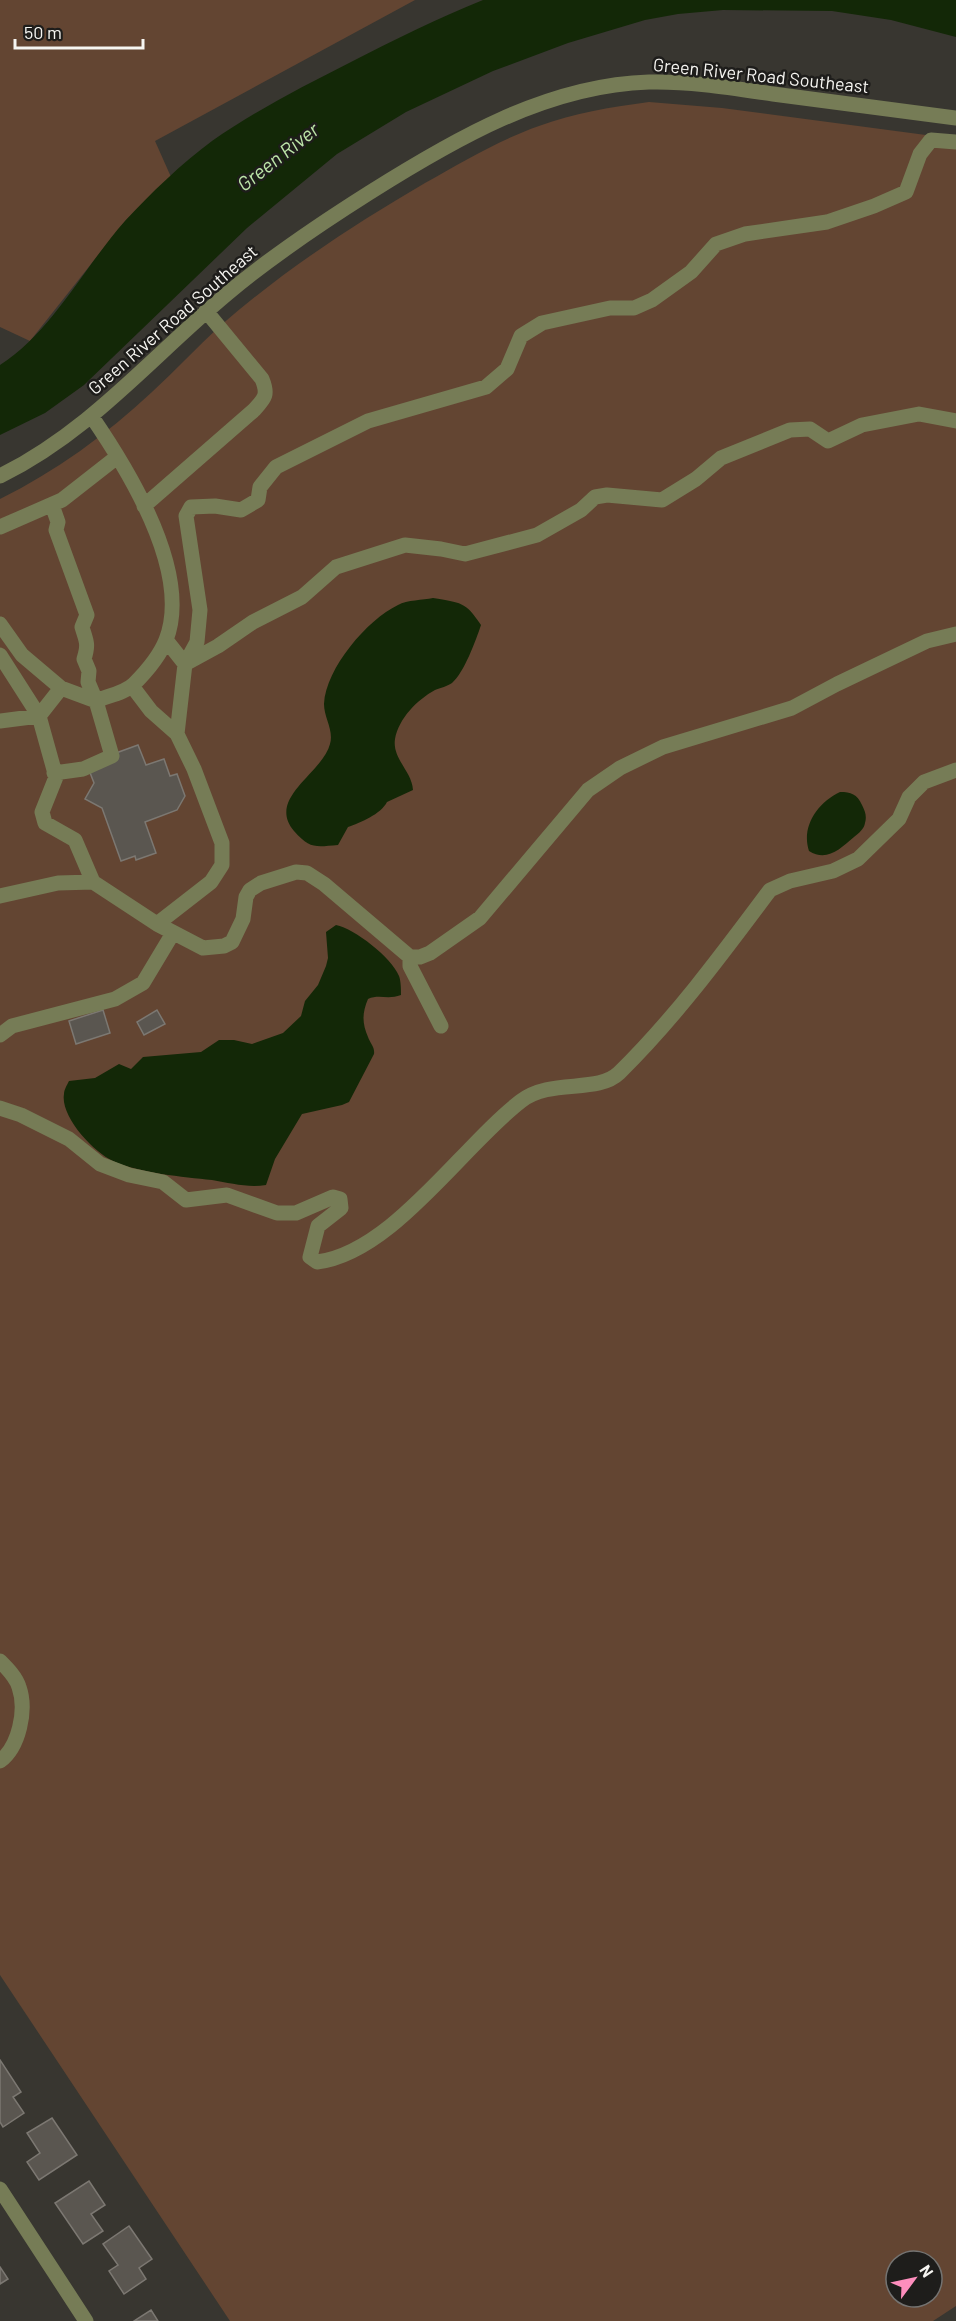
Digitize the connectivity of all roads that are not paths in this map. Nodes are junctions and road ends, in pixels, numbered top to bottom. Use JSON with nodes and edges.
{"nodes":[{"id":1,"x":956,"y":118,"type":"edge"},
{"id":2,"x":956,"y":142,"type":"edge"},
{"id":3,"x":206,"y":312,"type":"junction"},
{"id":4,"x":92,"y":417,"type":"junction"},
{"id":5,"x":956,"y":421,"type":"edge"},
{"id":6,"x":117,"y":457,"type":"junction"},
{"id":7,"x":0,"y":476,"type":"edge"},
{"id":8,"x":52,"y":505,"type":"junction"},
{"id":9,"x":144,"y":506,"type":"junction"},
{"id":10,"x":0,"y":527,"type":"edge"},
{"id":11,"x":0,"y":624,"type":"edge"},
{"id":12,"x":956,"y":634,"type":"edge"},
{"id":13,"x":166,"y":640,"type":"junction"},
{"id":14,"x":0,"y":655,"type":"edge"},
{"id":15,"x":185,"y":664,"type":"junction"},
{"id":16,"x":132,"y":686,"type":"junction"},
{"id":17,"x":61,"y":688,"type":"junction"},
{"id":18,"x":96,"y":701,"type":"junction"},
{"id":19,"x":39,"y":716,"type":"junction"},
{"id":20,"x":0,"y":721,"type":"edge"},
{"id":21,"x":177,"y":734,"type":"junction"},
{"id":22,"x":956,"y":770,"type":"edge"},
{"id":23,"x":54,"y":773,"type":"junction"},
{"id":24,"x":93,"y":882,"type":"junction"},
{"id":25,"x":0,"y":896,"type":"edge"},
{"id":26,"x":157,"y":924,"type":"junction"},
{"id":27,"x":173,"y":933,"type":"junction"},
{"id":28,"x":410,"y":957,"type":"junction"},
{"id":29,"x":441,"y":1026,"type":"dead end"},
{"id":30,"x":0,"y":1035,"type":"edge"},
{"id":31,"x":0,"y":1108,"type":"edge"},
{"id":32,"x":0,"y":1660,"type":"edge"},
{"id":33,"x":0,"y":1761,"type":"edge"},
{"id":34,"x":0,"y":2189,"type":"edge"},
{"id":35,"x":86,"y":2321,"type":"edge"}],
"edges":[{"from":1,"to":3,"type":"street","name":"Green River Road Southeast"},
{"from":2,"to":15,"type":"street"},
{"from":3,"to":4,"type":"street","name":"Green River Road Southeast"},
{"from":3,"to":9,"type":"street"},
{"from":4,"to":6,"type":"street"},
{"from":4,"to":7,"type":"street","name":"Green River Road Southeast"},
{"from":5,"to":15,"type":"street"},
{"from":6,"to":8,"type":"street"},
{"from":6,"to":9,"type":"street"},
{"from":8,"to":10,"type":"street"},
{"from":8,"to":18,"type":"street"},
{"from":9,"to":13,"type":"street"},
{"from":11,"to":17,"type":"street"},
{"from":12,"to":28,"type":"street"},
{"from":13,"to":15,"type":"street"},
{"from":13,"to":16,"type":"street"},
{"from":14,"to":19,"type":"street"},
{"from":15,"to":21,"type":"street"},
{"from":16,"to":18,"type":"street"},
{"from":16,"to":21,"type":"street"},
{"from":17,"to":18,"type":"street"},
{"from":17,"to":19,"type":"street"},
{"from":18,"to":23,"type":"street"},
{"from":19,"to":20,"type":"street"},
{"from":19,"to":23,"type":"street"},
{"from":21,"to":26,"type":"street"},
{"from":22,"to":31,"type":"street"},
{"from":23,"to":24,"type":"street"},
{"from":24,"to":25,"type":"street"},
{"from":24,"to":26,"type":"street"},
{"from":26,"to":27,"type":"street"},
{"from":27,"to":28,"type":"street"},
{"from":27,"to":30,"type":"street"},
{"from":28,"to":29,"type":"street"},
{"from":32,"to":33,"type":"street"},
{"from":34,"to":35,"type":"street"}]}
